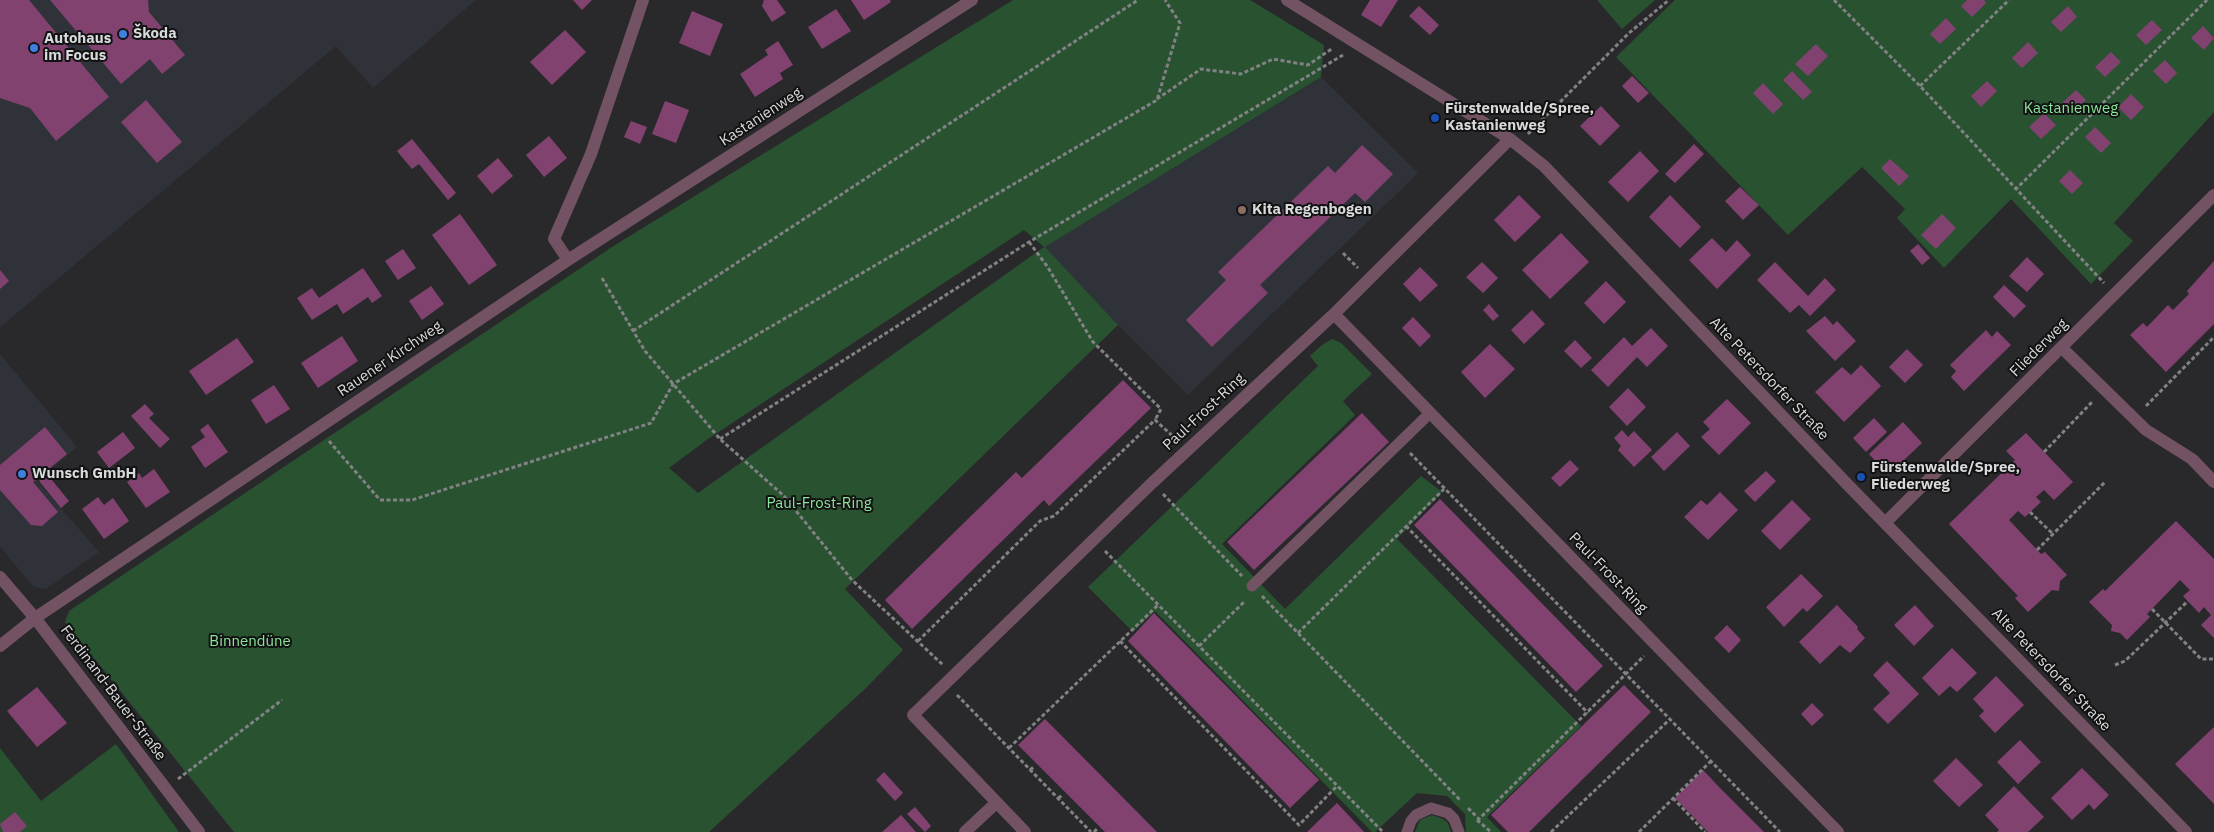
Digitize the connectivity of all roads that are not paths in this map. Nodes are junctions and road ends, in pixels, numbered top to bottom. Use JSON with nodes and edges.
{"nodes":[{"id":1,"x":643,"y":0,"type":"edge"},
{"id":2,"x":972,"y":0,"type":"edge"},
{"id":3,"x":1287,"y":0,"type":"edge"},
{"id":4,"x":1515,"y":142,"type":"junction"},
{"id":5,"x":2214,"y":195,"type":"edge"},
{"id":6,"x":568,"y":260,"type":"junction"},
{"id":7,"x":1334,"y":314,"type":"junction"},
{"id":8,"x":2062,"y":348,"type":"junction"},
{"id":9,"x":1430,"y":413,"type":"junction"},
{"id":10,"x":2214,"y":482,"type":"edge"},
{"id":11,"x":1885,"y":523,"type":"junction"},
{"id":12,"x":0,"y":577,"type":"edge"},
{"id":13,"x":1254,"y":588,"type":"road end"},
{"id":14,"x":35,"y":618,"type":"junction"},
{"id":15,"x":0,"y":646,"type":"edge"},
{"id":16,"x":996,"y":803,"type":"junction"},
{"id":17,"x":199,"y":832,"type":"edge"},
{"id":18,"x":965,"y":832,"type":"edge"},
{"id":19,"x":1025,"y":832,"type":"edge"},
{"id":20,"x":1408,"y":832,"type":"edge"},
{"id":21,"x":1458,"y":832,"type":"edge"},
{"id":22,"x":1838,"y":832,"type":"edge"},
{"id":23,"x":2186,"y":832,"type":"edge"}],
"edges":[{"from":1,"to":6,"type":"street"},
{"from":2,"to":6,"type":"street","name":"Kastanienweg"},
{"from":3,"to":4,"type":"street","name":"Alte Petersdorfer Straße"},
{"from":4,"to":7,"type":"street","name":"Paul-Frost-Ring"},
{"from":4,"to":11,"type":"street","name":"Alte Petersdorfer Straße"},
{"from":5,"to":8,"type":"street","name":"Fliederweg"},
{"from":6,"to":14,"type":"street","name":"Rauener Kirchweg"},
{"from":7,"to":9,"type":"street","name":"Paul-Frost-Ring"},
{"from":7,"to":16,"type":"street","name":"Paul-Frost-Ring"},
{"from":8,"to":10,"type":"street"},
{"from":8,"to":11,"type":"street","name":"Fliederweg"},
{"from":9,"to":13,"type":"lane"},
{"from":9,"to":22,"type":"street","name":"Paul-Frost-Ring"},
{"from":11,"to":23,"type":"street","name":"Alte Petersdorfer Straße"},
{"from":12,"to":14,"type":"street","name":"Ferdinand-Bauer-Straße"},
{"from":14,"to":15,"type":"street","name":"Rauener Kirchweg"},
{"from":14,"to":17,"type":"street","name":"Ferdinand-Bauer-Straße"},
{"from":16,"to":18,"type":"street"},
{"from":16,"to":19,"type":"street","name":"Paul-Frost-Ring"},
{"from":20,"to":21,"type":"lane"}]}
